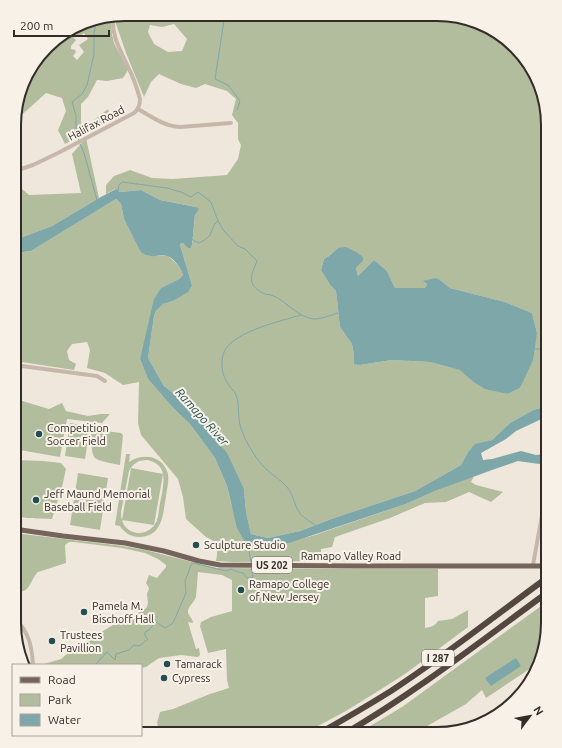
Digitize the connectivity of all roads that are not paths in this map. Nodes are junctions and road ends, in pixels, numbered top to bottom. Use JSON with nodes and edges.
{"nodes":[{"id":1,"x":112,"y":22,"type":"edge"},
{"id":2,"x":138,"y":109,"type":"junction"},
{"id":3,"x":231,"y":124,"type":"dead end"},
{"id":4,"x":21,"y":169,"type":"edge"},
{"id":5,"x":21,"y":366,"type":"edge"},
{"id":6,"x":105,"y":381,"type":"dead end"},
{"id":7,"x":541,"y":521,"type":"edge"},
{"id":8,"x":21,"y":530,"type":"edge"},
{"id":9,"x":533,"y":566,"type":"junction"},
{"id":10,"x":541,"y":566,"type":"edge"},
{"id":11,"x":541,"y":581,"type":"edge"},
{"id":12,"x":541,"y":597,"type":"edge"},
{"id":13,"x":21,"y":625,"type":"edge"},
{"id":14,"x":33,"y":664,"type":"edge"},
{"id":15,"x":330,"y":727,"type":"edge"},
{"id":16,"x":355,"y":727,"type":"edge"}],
"edges":[{"from":1,"to":2,"type":"street","name":"Halifax Road"},
{"from":2,"to":3,"type":"street"},
{"from":2,"to":4,"type":"street","name":"Halifax Road"},
{"from":5,"to":6,"type":"street"},
{"from":7,"to":9,"type":"street"},
{"from":8,"to":9,"type":"main road","name":"Ramapo Valley Road","number":"US 202"},
{"from":9,"to":10,"type":"main road","name":"Ramapo Valley Road","number":"US 202"},
{"from":11,"to":15,"type":"highway","number":"I 287"},
{"from":12,"to":16,"type":"highway","number":"I 287"},
{"from":13,"to":14,"type":"street"}]}
